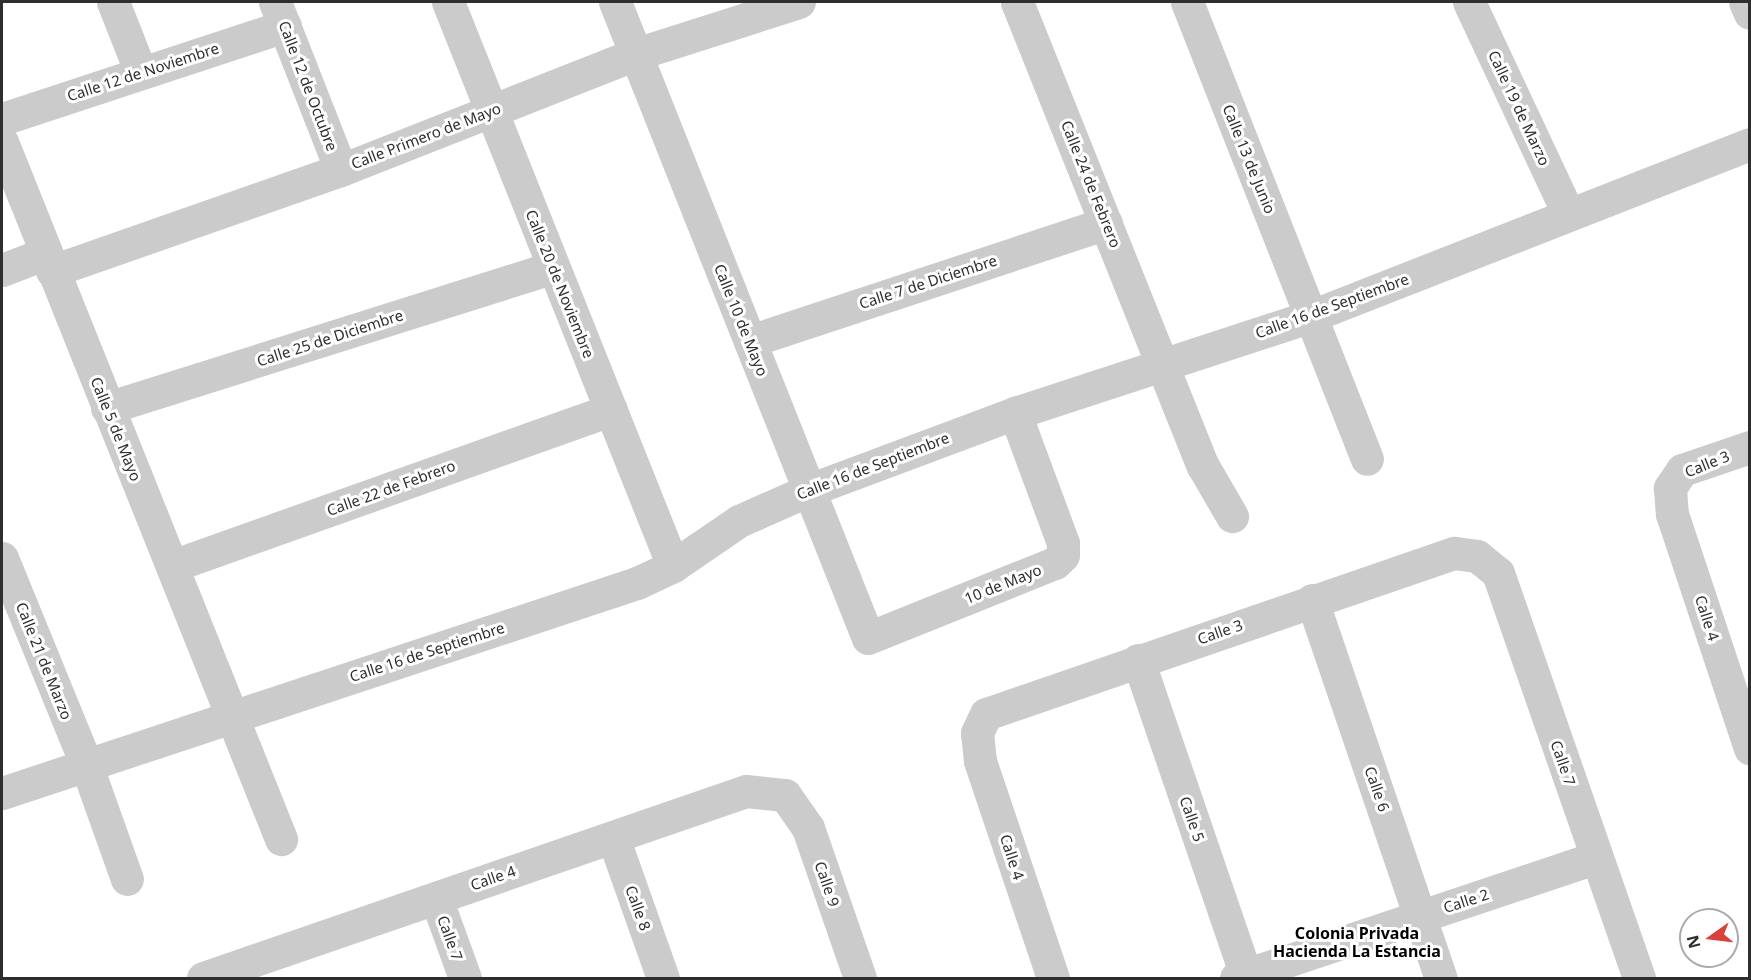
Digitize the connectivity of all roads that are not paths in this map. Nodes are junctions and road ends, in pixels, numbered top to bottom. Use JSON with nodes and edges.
{"nodes":[{"id":1,"x":113,"y":2,"type":"edge"},
{"id":2,"x":448,"y":2,"type":"edge"},
{"id":3,"x":615,"y":2,"type":"edge"},
{"id":4,"x":799,"y":2,"type":"edge"},
{"id":5,"x":1017,"y":2,"type":"edge"},
{"id":6,"x":1187,"y":2,"type":"edge"},
{"id":7,"x":1469,"y":2,"type":"edge"},
{"id":8,"x":1745,"y":2,"type":"edge"},
{"id":9,"x":1749,"y":13,"type":"edge"},
{"id":10,"x":280,"y":14,"type":"edge"},
{"id":11,"x":636,"y":54,"type":"junction"},
{"id":12,"x":141,"y":73,"type":"junction"},
{"id":13,"x":493,"y":110,"type":"junction"},
{"id":14,"x":2,"y":119,"type":"edge"},
{"id":15,"x":2,"y":142,"type":"edge"},
{"id":16,"x":1749,"y":144,"type":"edge"},
{"id":17,"x":341,"y":170,"type":"junction"},
{"id":18,"x":1569,"y":215,"type":"junction"},
{"id":19,"x":1107,"y":223,"type":"junction"},
{"id":20,"x":49,"y":262,"type":"junction"},
{"id":21,"x":553,"y":267,"type":"junction"},
{"id":22,"x":2,"y":270,"type":"edge"},
{"id":23,"x":1311,"y":316,"type":"junction"},
{"id":24,"x":750,"y":341,"type":"junction"},
{"id":25,"x":1163,"y":366,"type":"junction"},
{"id":26,"x":107,"y":408,"type":"junction"},
{"id":27,"x":611,"y":411,"type":"junction"},
{"id":28,"x":1015,"y":413,"type":"junction"},
{"id":29,"x":1749,"y":447,"type":"edge"},
{"id":30,"x":1368,"y":459,"type":"dead end"},
{"id":31,"x":1670,"y":488,"type":"joint"},
{"id":32,"x":809,"y":490,"type":"junction"},
{"id":33,"x":1232,"y":516,"type":"dead end"},
{"id":34,"x":1478,"y":556,"type":"joint"},
{"id":35,"x":2,"y":558,"type":"edge"},
{"id":36,"x":172,"y":566,"type":"junction"},
{"id":37,"x":673,"y":567,"type":"junction"},
{"id":38,"x":1312,"y":600,"type":"junction"},
{"id":39,"x":868,"y":638,"type":"joint"},
{"id":40,"x":1138,"y":660,"type":"junction"},
{"id":41,"x":233,"y":715,"type":"junction"},
{"id":42,"x":977,"y":734,"type":"joint"},
{"id":43,"x":1749,"y":748,"type":"edge"},
{"id":44,"x":86,"y":764,"type":"junction"},
{"id":45,"x":2,"y":793,"type":"edge"},
{"id":46,"x":785,"y":795,"type":"joint"},
{"id":47,"x":613,"y":837,"type":"junction"},
{"id":48,"x":281,"y":839,"type":"dead end"},
{"id":49,"x":1595,"y":858,"type":"junction"},
{"id":50,"x":127,"y":879,"type":"dead end"},
{"id":51,"x":436,"y":898,"type":"junction"},
{"id":52,"x":1420,"y":917,"type":"junction"},
{"id":53,"x":272,"y":967,"type":"edge"},
{"id":54,"x":1243,"y":977,"type":"edge"},
{"id":55,"x":203,"y":978,"type":"edge"},
{"id":56,"x":465,"y":978,"type":"edge"},
{"id":57,"x":663,"y":978,"type":"edge"},
{"id":58,"x":860,"y":978,"type":"edge"},
{"id":59,"x":1053,"y":978,"type":"edge"},
{"id":60,"x":1441,"y":978,"type":"edge"},
{"id":61,"x":1639,"y":978,"type":"edge"}],
"edges":[{"from":1,"to":12,"type":"street"},
{"from":2,"to":13,"type":"street","name":"Calle 20 de Noviembre"},
{"from":3,"to":11,"type":"street","name":"Calle 10 de Mayo"},
{"from":4,"to":11,"type":"street","name":"Calle Primero de Mayo"},
{"from":5,"to":19,"type":"street","name":"Calle 24 de Febrero"},
{"from":6,"to":23,"type":"street","name":"Calle 13 de Junio"},
{"from":7,"to":18,"type":"street","name":"Calle 19 de Marzo"},
{"from":8,"to":9,"type":"street"},
{"from":10,"to":12,"type":"street","name":"Calle 12 de Noviembre"},
{"from":10,"to":17,"type":"street","name":"Calle 12 de Octubre"},
{"from":11,"to":13,"type":"street","name":"Calle Primero de Mayo"},
{"from":11,"to":24,"type":"street","name":"Calle 10 de Mayo"},
{"from":12,"to":14,"type":"street","name":"Calle 12 de Noviembre"},
{"from":13,"to":17,"type":"street","name":"Calle Primero de Mayo"},
{"from":13,"to":21,"type":"street","name":"Calle 20 de Noviembre"},
{"from":15,"to":20,"type":"street","name":"Calle 5 de Mayo"},
{"from":16,"to":18,"type":"street","name":"Calle 16 de Septiembre"},
{"from":17,"to":20,"type":"street","name":"Calle Primero de Mayo"},
{"from":18,"to":23,"type":"street","name":"Calle 16 de Septiembre"},
{"from":19,"to":24,"type":"street","name":"Calle 7 de Diciembre"},
{"from":19,"to":25,"type":"street","name":"Calle 24 de Febrero"},
{"from":20,"to":22,"type":"street","name":"Calle Primero de Mayo"},
{"from":20,"to":26,"type":"street","name":"Calle 5 de Mayo"},
{"from":21,"to":26,"type":"street","name":"Calle 25 de Diciembre"},
{"from":21,"to":27,"type":"street","name":"Calle 20 de Noviembre"},
{"from":23,"to":25,"type":"street","name":"Calle 16 de Septiembre"},
{"from":23,"to":30,"type":"street","name":"Calle 13 de Junio"},
{"from":24,"to":32,"type":"street","name":"Calle 10 de Mayo"},
{"from":25,"to":28,"type":"street","name":"Calle 16 de Septiembre"},
{"from":25,"to":33,"type":"street","name":"Calle 24 de Febrero"},
{"from":26,"to":36,"type":"street","name":"Calle 5 de Mayo"},
{"from":27,"to":36,"type":"street","name":"Calle 22 de Febrero"},
{"from":27,"to":37,"type":"street","name":"Calle 20 de Noviembre"},
{"from":28,"to":32,"type":"street","name":"Calle 16 de Septiembre"},
{"from":28,"to":39,"type":"street","name":"10 de Mayo"},
{"from":29,"to":31,"type":"street","name":"Calle 3"},
{"from":31,"to":43,"type":"street","name":"Calle 4"},
{"from":32,"to":37,"type":"street","name":"Calle 16 de Septiembre"},
{"from":32,"to":39,"type":"street","name":"Calle 10 de Mayo"},
{"from":34,"to":38,"type":"street","name":"Calle 3"},
{"from":34,"to":49,"type":"street","name":"Calle 7"},
{"from":35,"to":44,"type":"street","name":"Calle 21 de Marzo"},
{"from":36,"to":41,"type":"street","name":"Calle 5 de Mayo"},
{"from":37,"to":41,"type":"street","name":"Calle 16 de Septiembre"},
{"from":38,"to":40,"type":"street","name":"Calle 3"},
{"from":38,"to":52,"type":"street","name":"Calle 6"},
{"from":40,"to":42,"type":"street","name":"Calle 3"},
{"from":40,"to":54,"type":"street","name":"Calle 5"},
{"from":41,"to":44,"type":"street","name":"Calle 16 de Septiembre"},
{"from":41,"to":48,"type":"street","name":"Calle 5 de Mayo"},
{"from":42,"to":59,"type":"street","name":"Calle 4"},
{"from":44,"to":45,"type":"street","name":"Calle 16 de Septiembre"},
{"from":44,"to":50,"type":"street","name":"Calle 21 de Marzo"},
{"from":46,"to":47,"type":"street","name":"Calle 4"},
{"from":46,"to":58,"type":"street","name":"Calle 9"},
{"from":47,"to":51,"type":"street","name":"Calle 4"},
{"from":47,"to":57,"type":"street","name":"Calle 8"},
{"from":49,"to":52,"type":"street","name":"Calle 2"},
{"from":49,"to":61,"type":"street","name":"Calle 7"},
{"from":51,"to":53,"type":"street","name":"Calle 4"},
{"from":51,"to":56,"type":"street","name":"Calle 7"},
{"from":52,"to":54,"type":"street","name":"Calle 2"},
{"from":52,"to":60,"type":"street","name":"Calle 6"},
{"from":53,"to":55,"type":"street","name":"Calle 4"}]}
